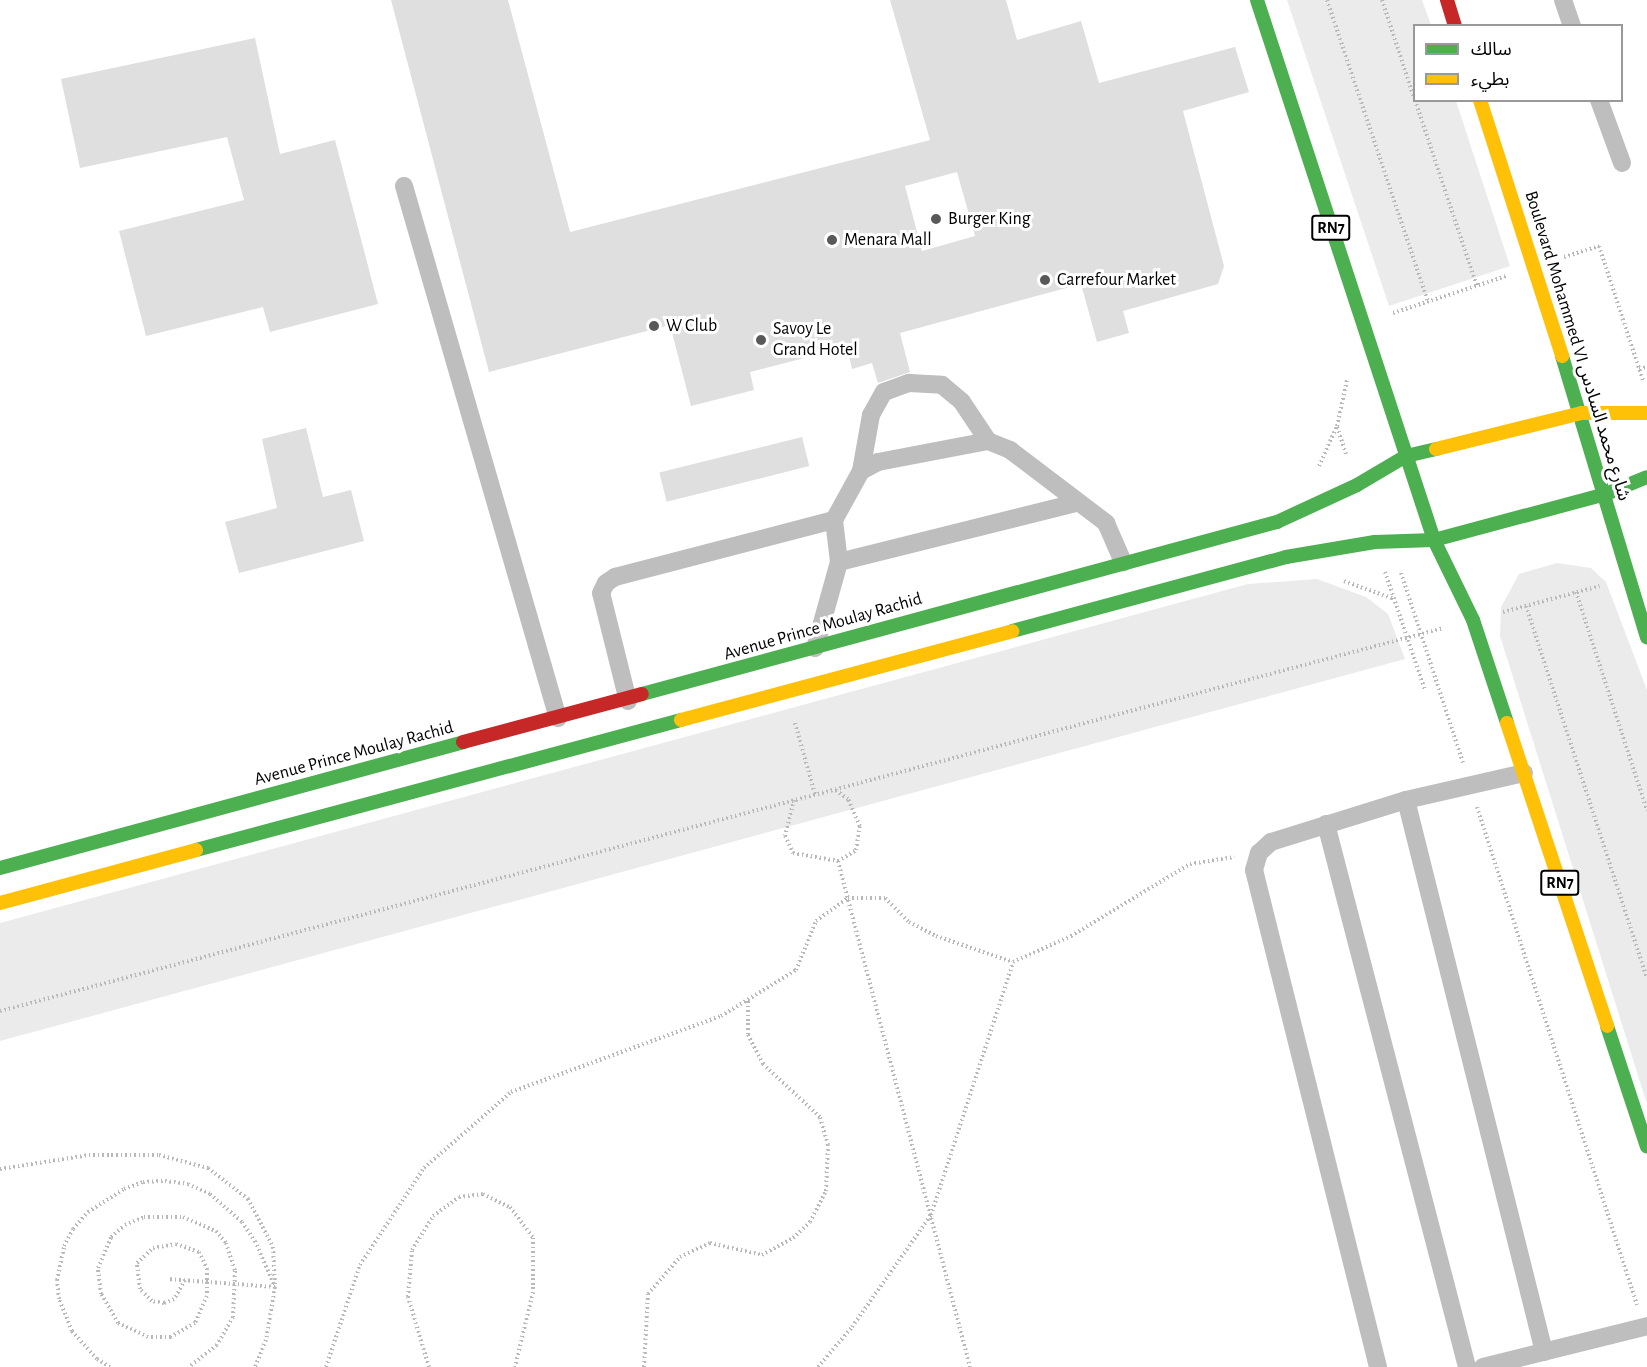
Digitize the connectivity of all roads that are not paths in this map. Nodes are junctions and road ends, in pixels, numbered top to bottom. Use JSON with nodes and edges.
{"nodes":[{"id":1,"x":1257,"y":0,"type":"edge"},
{"id":2,"x":1447,"y":0,"type":"edge"},
{"id":3,"x":1563,"y":0,"type":"edge"},
{"id":4,"x":1454,"y":24,"type":"edge"},
{"id":5,"x":1571,"y":24,"type":"edge"},
{"id":6,"x":1481,"y":102,"type":"edge"},
{"id":7,"x":1600,"y":102,"type":"edge"},
{"id":8,"x":1622,"y":163,"type":"dead end"},
{"id":9,"x":404,"y":186,"type":"dead end"},
{"id":10,"x":1581,"y":413,"type":"junction"},
{"id":11,"x":1647,"y":413,"type":"edge"},
{"id":12,"x":988,"y":441,"type":"junction"},
{"id":13,"x":1406,"y":456,"type":"junction"},
{"id":14,"x":861,"y":471,"type":"junction"},
{"id":15,"x":1647,"y":477,"type":"edge"},
{"id":16,"x":1606,"y":494,"type":"junction"},
{"id":17,"x":1076,"y":502,"type":"junction"},
{"id":18,"x":834,"y":520,"type":"junction"},
{"id":19,"x":1434,"y":540,"type":"junction"},
{"id":20,"x":839,"y":562,"type":"junction"},
{"id":21,"x":1123,"y":562,"type":"junction"},
{"id":22,"x":1647,"y":637,"type":"edge"},
{"id":23,"x":815,"y":648,"type":"junction"},
{"id":24,"x":628,"y":701,"type":"junction"},
{"id":25,"x":558,"y":718,"type":"junction"},
{"id":26,"x":1524,"y":773,"type":"junction"},
{"id":27,"x":1406,"y":800,"type":"junction"},
{"id":28,"x":1326,"y":824,"type":"junction"},
{"id":29,"x":0,"y":868,"type":"edge"},
{"id":30,"x":0,"y":903,"type":"edge"},
{"id":31,"x":1647,"y":1147,"type":"edge"},
{"id":32,"x":1646,"y":1327,"type":"edge"},
{"id":33,"x":1544,"y":1352,"type":"junction"},
{"id":34,"x":1378,"y":1367,"type":"edge"},
{"id":35,"x":1467,"y":1367,"type":"edge"},
{"id":36,"x":1483,"y":1367,"type":"edge"}],
"edges":[{"from":1,"to":13,"type":"street","number":"RN7"},
{"from":2,"to":4,"type":"street"},
{"from":3,"to":5,"type":"lane"},
{"from":6,"to":10,"type":"street","name":"Boulevard Mohammed VI شارع محمد السادس"},
{"from":7,"to":8,"type":"lane"},
{"from":9,"to":25,"type":"lane"},
{"from":10,"to":11,"type":"street","name":"Avenue Prince Moulay Rachid"},
{"from":10,"to":13,"type":"street","name":"Avenue Prince Moulay Rachid"},
{"from":10,"to":16,"type":"street","name":"Boulevard Mohammed VI شارع محمد السادس"},
{"from":12,"to":14,"type":"lane"},
{"from":12,"to":14,"type":"lane"},
{"from":12,"to":17,"type":"lane"},
{"from":13,"to":19,"type":"street","number":"RN7"},
{"from":13,"to":21,"type":"street","name":"Avenue Prince Moulay Rachid"},
{"from":14,"to":18,"type":"lane"},
{"from":15,"to":16,"type":"street"},
{"from":16,"to":19,"type":"street"},
{"from":16,"to":22,"type":"street","name":"Boulevard Mohammed VI شارع محمد السادس"},
{"from":17,"to":20,"type":"lane"},
{"from":17,"to":21,"type":"lane"},
{"from":18,"to":20,"type":"lane"},
{"from":18,"to":24,"type":"lane"},
{"from":19,"to":26,"type":"street","number":"RN7"},
{"from":19,"to":30,"type":"street"},
{"from":20,"to":23,"type":"lane"},
{"from":21,"to":23,"type":"street","name":"Avenue Prince Moulay Rachid"},
{"from":23,"to":24,"type":"street","name":"Avenue Prince Moulay Rachid"},
{"from":24,"to":25,"type":"street","name":"Avenue Prince Moulay Rachid"},
{"from":25,"to":29,"type":"street","name":"Avenue Prince Moulay Rachid"},
{"from":26,"to":27,"type":"lane"},
{"from":26,"to":31,"type":"street","number":"RN7"},
{"from":27,"to":28,"type":"lane"},
{"from":27,"to":33,"type":"lane"},
{"from":28,"to":34,"type":"lane"},
{"from":28,"to":35,"type":"lane"},
{"from":32,"to":33,"type":"lane"},
{"from":33,"to":36,"type":"lane"}]}
